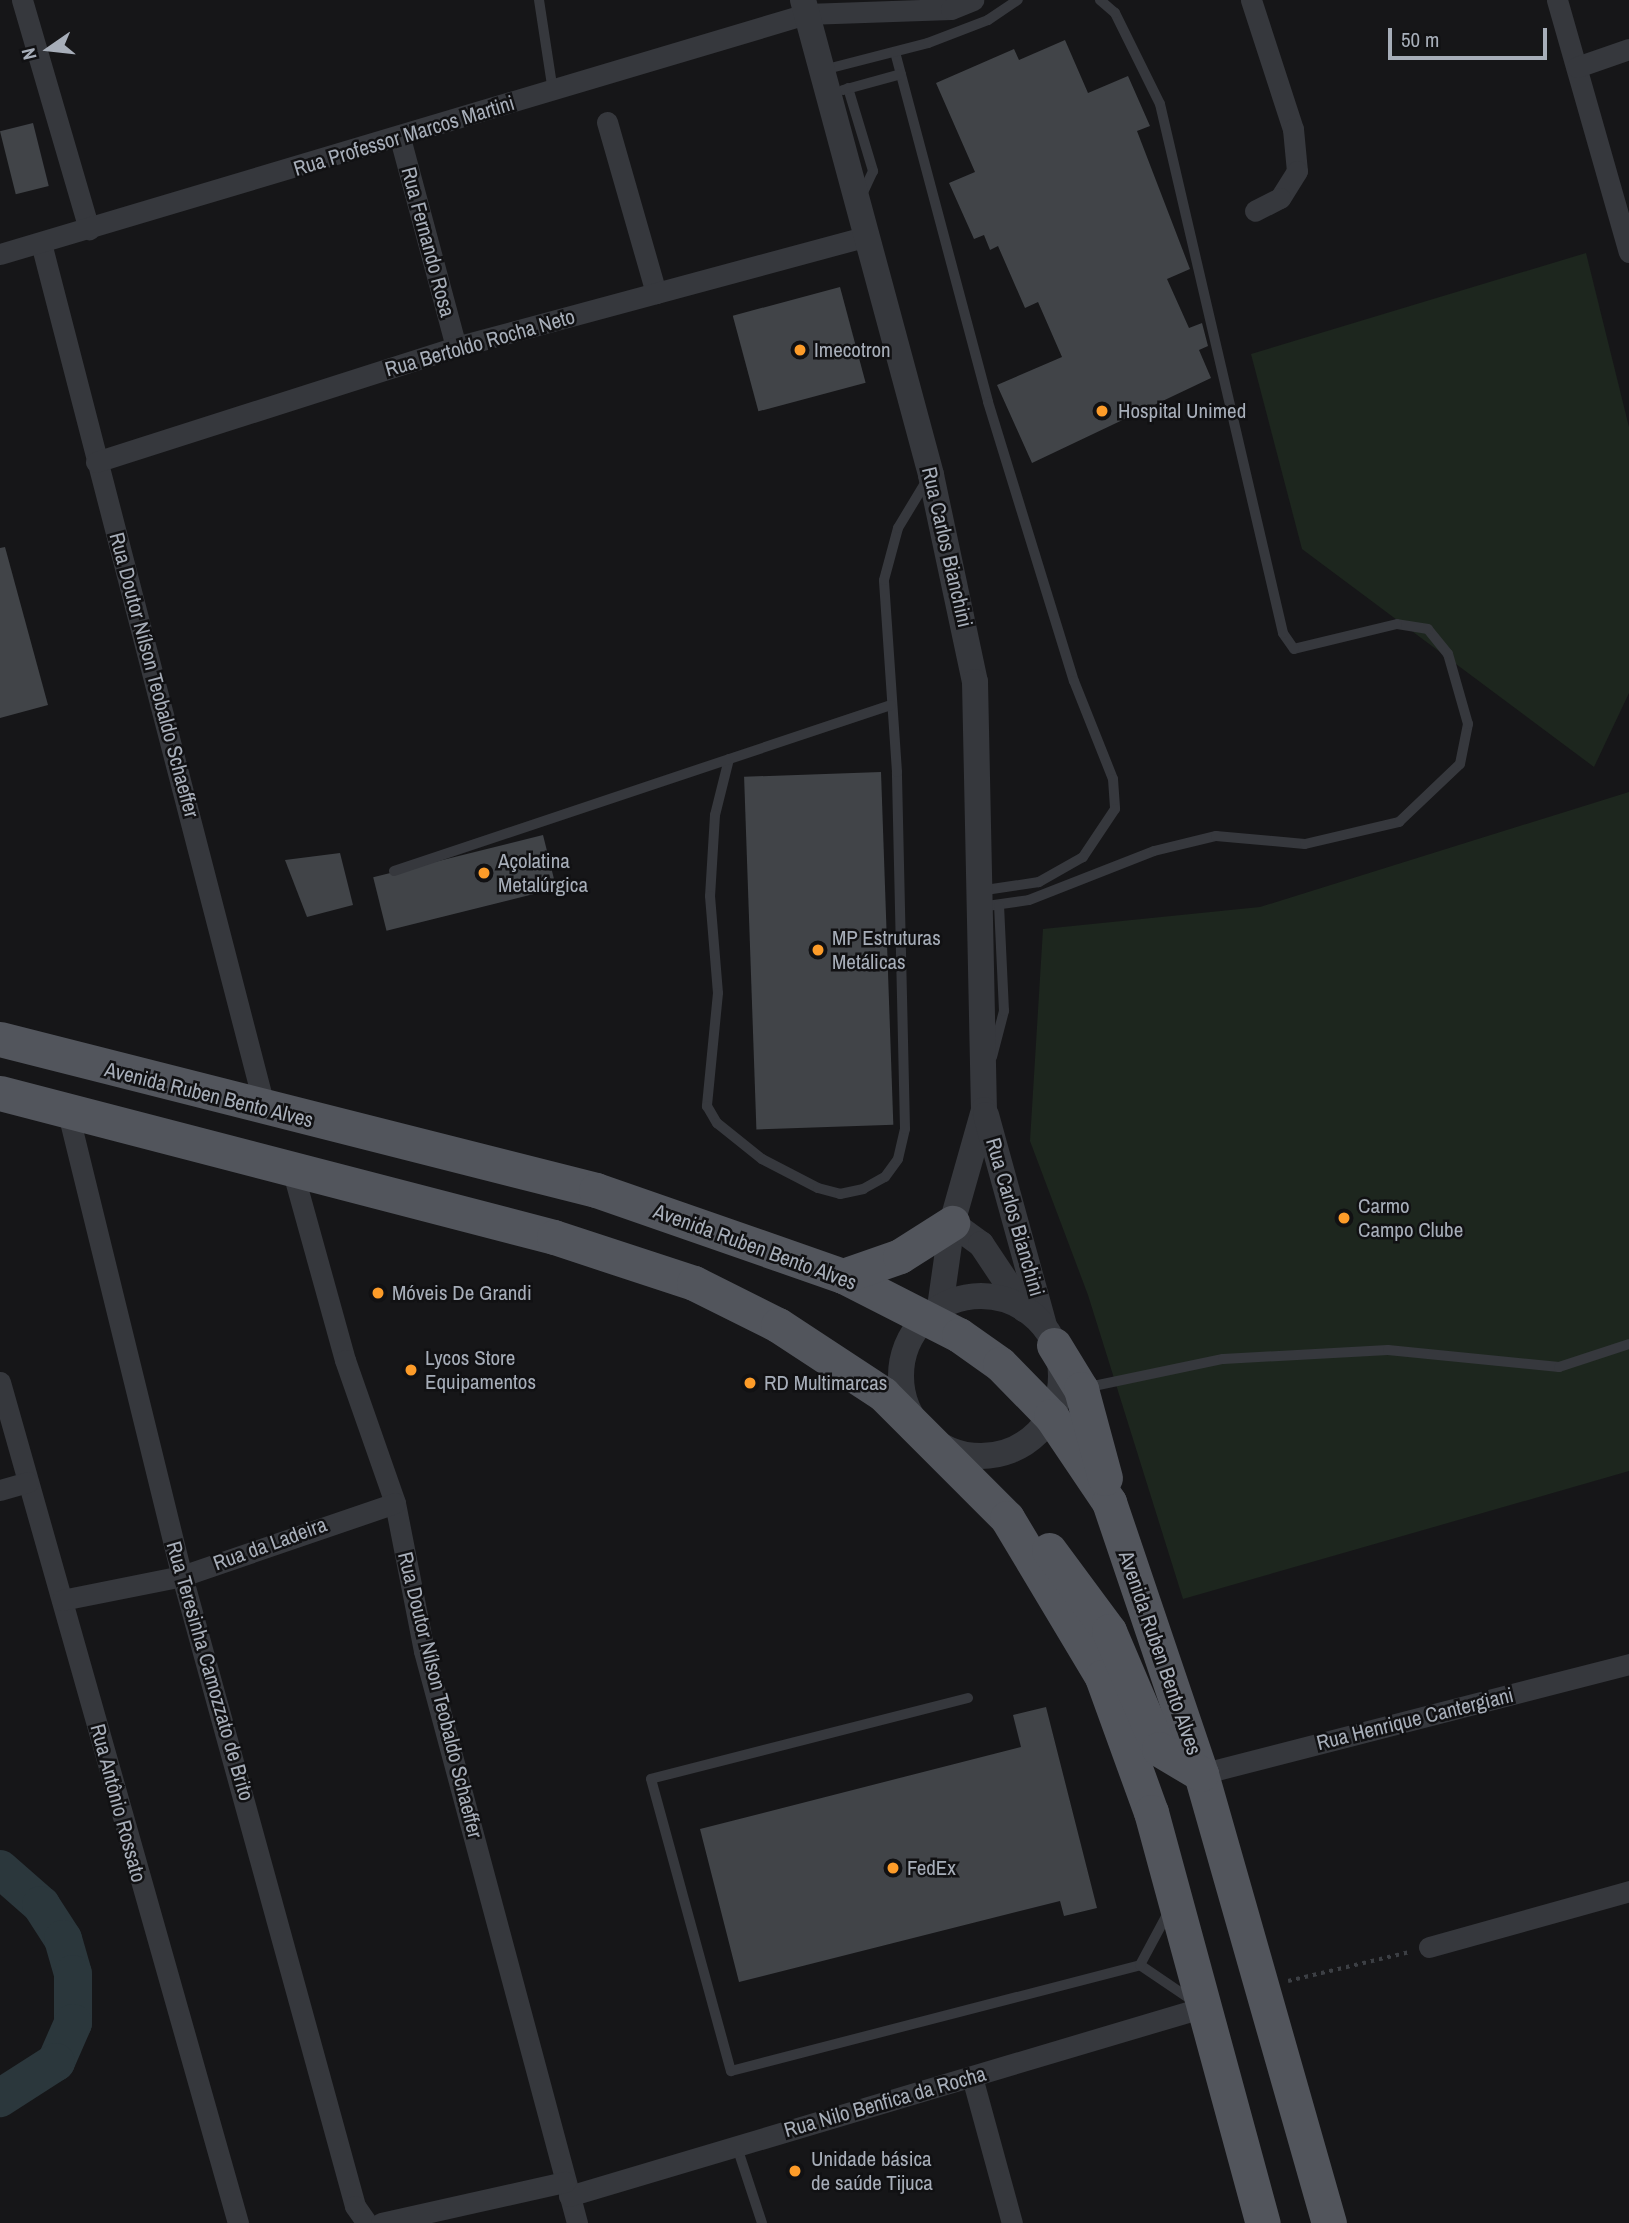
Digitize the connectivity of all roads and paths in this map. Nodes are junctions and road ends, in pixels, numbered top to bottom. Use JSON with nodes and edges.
{"nodes":[{"id":1,"x":22,"y":0,"type":"edge"},
{"id":2,"x":539,"y":0,"type":"edge"},
{"id":3,"x":973,"y":0,"type":"edge"},
{"id":4,"x":1018,"y":0,"type":"edge"},
{"id":5,"x":1100,"y":0,"type":"edge"},
{"id":6,"x":1251,"y":0,"type":"edge"},
{"id":7,"x":1557,"y":0,"type":"edge"},
{"id":8,"x":805,"y":7,"type":"edge"},
{"id":9,"x":1629,"y":48,"type":"edge"},
{"id":10,"x":895,"y":52,"type":"junction"},
{"id":11,"x":1577,"y":67,"type":"junction"},
{"id":12,"x":901,"y":74,"type":"junction"},
{"id":13,"x":833,"y":84,"type":"junction"},
{"id":14,"x":553,"y":91,"type":"junction"},
{"id":15,"x":607,"y":122,"type":"dead end"},
{"id":16,"x":400,"y":138,"type":"junction"},
{"id":17,"x":1255,"y":211,"type":"dead end"},
{"id":18,"x":89,"y":229,"type":"junction"},
{"id":19,"x":867,"y":236,"type":"junction"},
{"id":20,"x":41,"y":243,"type":"junction"},
{"id":21,"x":1629,"y":251,"type":"edge"},
{"id":22,"x":0,"y":254,"type":"edge"},
{"id":23,"x":656,"y":293,"type":"junction"},
{"id":24,"x":456,"y":348,"type":"junction"},
{"id":25,"x":96,"y":462,"type":"junction"},
{"id":26,"x":930,"y":475,"type":"junction"},
{"id":27,"x":891,"y":705,"type":"junction"},
{"id":28,"x":729,"y":759,"type":"junction"},
{"id":29,"x":1060,"y":871,"type":"junction"},
{"id":30,"x":394,"y":872,"type":"dead end"},
{"id":31,"x":1068,"y":885,"type":"junction"},
{"id":32,"x":986,"y":901,"type":"junction"},
{"id":33,"x":0,"y":1040,"type":"edge"},
{"id":34,"x":0,"y":1093,"type":"edge"},
{"id":35,"x":984,"y":1102,"type":"junction"},
{"id":36,"x":265,"y":1109,"type":"junction"},
{"id":37,"x":68,"y":1113,"type":"junction"},
{"id":38,"x":292,"y":1169,"type":"junction"},
{"id":39,"x":952,"y":1223,"type":"junction"},
{"id":40,"x":843,"y":1276,"type":"junction"},
{"id":41,"x":933,"y":1312,"type":"junction"},
{"id":42,"x":1041,"y":1327,"type":"junction"},
{"id":43,"x":1629,"y":1344,"type":"edge"},
{"id":44,"x":0,"y":1382,"type":"edge"},
{"id":45,"x":1081,"y":1389,"type":"junction"},
{"id":46,"x":1051,"y":1416,"type":"junction"},
{"id":47,"x":931,"y":1439,"type":"junction"},
{"id":48,"x":29,"y":1482,"type":"junction"},
{"id":49,"x":0,"y":1490,"type":"edge"},
{"id":50,"x":1109,"y":1502,"type":"junction"},
{"id":51,"x":395,"y":1503,"type":"junction"},
{"id":52,"x":1007,"y":1518,"type":"junction"},
{"id":53,"x":182,"y":1576,"type":"junction"},
{"id":54,"x":62,"y":1600,"type":"junction"},
{"id":55,"x":1629,"y":1664,"type":"edge"},
{"id":56,"x":968,"y":1698,"type":"dead end"},
{"id":57,"x":1201,"y":1774,"type":"junction"},
{"id":58,"x":1629,"y":1891,"type":"edge"},
{"id":59,"x":1172,"y":1906,"type":"junction"},
{"id":60,"x":1429,"y":1947,"type":"joint"},
{"id":61,"x":1140,"y":1965,"type":"junction"},
{"id":62,"x":1260,"y":1988,"type":"junction"},
{"id":63,"x":1201,"y":2008,"type":"junction"},
{"id":64,"x":972,"y":2077,"type":"junction"},
{"id":65,"x":736,"y":2144,"type":"junction"},
{"id":66,"x":567,"y":2189,"type":"junction"},
{"id":67,"x":238,"y":2223,"type":"edge"},
{"id":68,"x":367,"y":2223,"type":"edge"},
{"id":69,"x":381,"y":2223,"type":"edge"},
{"id":70,"x":578,"y":2223,"type":"edge"},
{"id":71,"x":762,"y":2223,"type":"edge"},
{"id":72,"x":1012,"y":2223,"type":"edge"},
{"id":73,"x":1263,"y":2223,"type":"edge"},
{"id":74,"x":1329,"y":2223,"type":"edge"}],
"edges":[{"from":1,"to":18,"type":"street"},
{"from":2,"to":14,"type":"lane"},
{"from":3,"to":8,"type":"street","name":"Rua Professor Marcos Martini"},
{"from":4,"to":10,"type":"lane"},
{"from":5,"to":31,"type":"lane"},
{"from":6,"to":17,"type":"street"},
{"from":7,"to":11,"type":"street"},
{"from":8,"to":13,"type":"street","name":"Rua Carlos Bianchini"},
{"from":8,"to":14,"type":"street","name":"Rua Professor Marcos Martini"},
{"from":9,"to":11,"type":"street"},
{"from":10,"to":12,"type":"lane"},
{"from":10,"to":13,"type":"lane"},
{"from":11,"to":21,"type":"street"},
{"from":12,"to":13,"type":"lane"},
{"from":12,"to":29,"type":"lane"},
{"from":13,"to":19,"type":"street","name":"Rua Carlos Bianchini"},
{"from":14,"to":16,"type":"street","name":"Rua Professor Marcos Martini"},
{"from":15,"to":23,"type":"street"},
{"from":16,"to":18,"type":"street","name":"Rua Professor Marcos Martini"},
{"from":16,"to":24,"type":"street","name":"Rua Fernando Rosa"},
{"from":18,"to":20,"type":"street","name":"Rua Professor Marcos Martini"},
{"from":19,"to":23,"type":"street","name":"Rua Bertoldo Rocha Neto"},
{"from":19,"to":26,"type":"street","name":"Rua Carlos Bianchini"},
{"from":20,"to":22,"type":"street","name":"Rua Professor Marcos Martini"},
{"from":20,"to":25,"type":"street","name":"Rua Doutor Nílson Teobaldo Schaeffer"},
{"from":23,"to":24,"type":"street","name":"Rua Bertoldo Rocha Neto"},
{"from":24,"to":25,"type":"street","name":"Rua Bertoldo Rocha Neto"},
{"from":25,"to":36,"type":"street","name":"Rua Doutor Nílson Teobaldo Schaeffer"},
{"from":26,"to":27,"type":"lane"},
{"from":26,"to":32,"type":"street","name":"Rua Carlos Bianchini"},
{"from":27,"to":28,"type":"lane"},
{"from":27,"to":28,"type":"lane"},
{"from":28,"to":30,"type":"lane"},
{"from":29,"to":31,"type":"lane"},
{"from":29,"to":32,"type":"lane"},
{"from":31,"to":32,"type":"lane"},
{"from":32,"to":35,"type":"street","name":"Rua Carlos Bianchini"},
{"from":33,"to":36,"type":"main road","name":"Avenida Ruben Bento Alves"},
{"from":34,"to":37,"type":"main road"},
{"from":35,"to":39,"type":"street","name":"Rua Carlos Bianchini"},
{"from":35,"to":42,"type":"street","name":"Rua Carlos Bianchini"},
{"from":36,"to":40,"type":"main road","name":"Avenida Ruben Bento Alves"},
{"from":37,"to":38,"type":"main road"},
{"from":37,"to":53,"type":"street","name":"Rua Teresinha Camozzato de Brito"},
{"from":38,"to":47,"type":"main road"},
{"from":38,"to":51,"type":"street","name":"Rua Doutor Nílson Teobaldo Schaeffer"},
{"from":39,"to":40,"type":"main road"},
{"from":39,"to":41,"type":"street","name":"Rua Carlos Bianchini"},
{"from":39,"to":42,"type":"street"},
{"from":40,"to":41,"type":"main road","name":"Avenida Ruben Bento Alves"},
{"from":41,"to":42,"type":"street"},
{"from":41,"to":46,"type":"main road","name":"Avenida Ruben Bento Alves"},
{"from":41,"to":47,"type":"street"},
{"from":42,"to":45,"type":"main road"},
{"from":42,"to":46,"type":"street","name":"Rua Carlos Bianchini"},
{"from":43,"to":45,"type":"lane"},
{"from":44,"to":48,"type":"street","name":"Rua Antônio Rossato"},
{"from":45,"to":50,"type":"main road"},
{"from":46,"to":47,"type":"street"},
{"from":46,"to":50,"type":"main road","name":"Avenida Ruben Bento Alves"},
{"from":47,"to":52,"type":"main road"},
{"from":48,"to":49,"type":"street"},
{"from":48,"to":54,"type":"street","name":"Rua Antônio Rossato"},
{"from":50,"to":57,"type":"main road","name":"Avenida Ruben Bento Alves"},
{"from":51,"to":53,"type":"street","name":"Rua da Ladeira"},
{"from":51,"to":66,"type":"street","name":"Rua Doutor Nílson Teobaldo Schaeffer"},
{"from":52,"to":57,"type":"main road"},
{"from":52,"to":59,"type":"main road"},
{"from":53,"to":54,"type":"street","name":"Rua da Ladeira"},
{"from":53,"to":68,"type":"street","name":"Rua Teresinha Camozzato de Brito"},
{"from":54,"to":67,"type":"street","name":"Rua Antônio Rossato"},
{"from":55,"to":57,"type":"street","name":"Rua Henrique Cantergiani"},
{"from":56,"to":61,"type":"lane"},
{"from":57,"to":62,"type":"main road","name":"Avenida Ruben Bento Alves"},
{"from":58,"to":60,"type":"street"},
{"from":59,"to":61,"type":"lane"},
{"from":59,"to":63,"type":"main road"},
{"from":60,"to":62,"type":"path"},
{"from":61,"to":63,"type":"lane"},
{"from":62,"to":74,"type":"main road","name":"Avenida Ruben Bento Alves"},
{"from":63,"to":64,"type":"street","name":"Rua Nilo Benfica da Rocha"},
{"from":63,"to":73,"type":"main road"},
{"from":64,"to":65,"type":"street","name":"Rua Nilo Benfica da Rocha"},
{"from":64,"to":72,"type":"street"},
{"from":65,"to":66,"type":"street","name":"Rua Nilo Benfica da Rocha"},
{"from":65,"to":71,"type":"lane"},
{"from":66,"to":69,"type":"street"},
{"from":66,"to":70,"type":"street","name":"Rua Doutor Nílson Teobaldo Schaeffer"}]}
